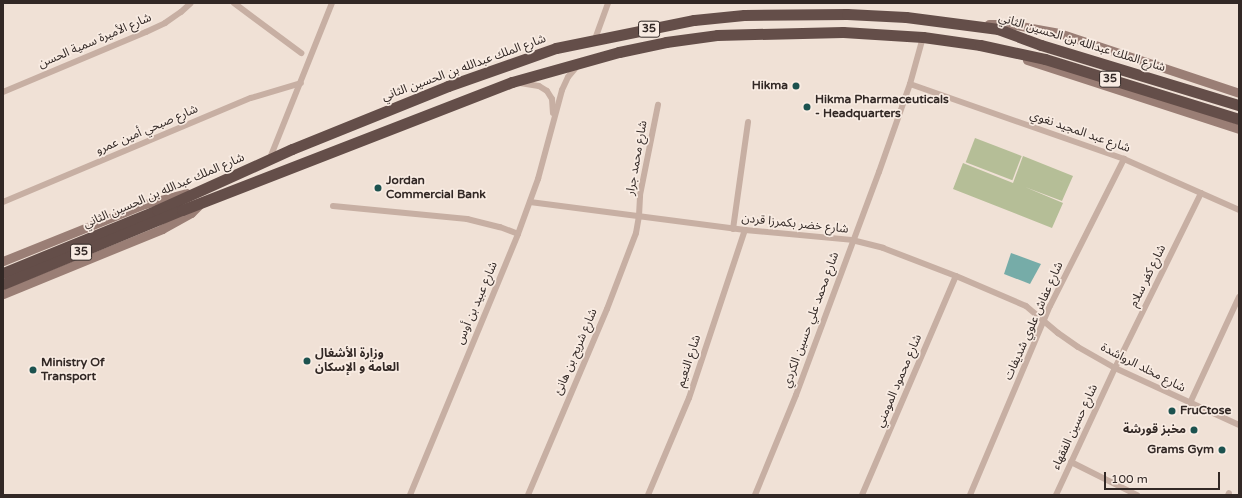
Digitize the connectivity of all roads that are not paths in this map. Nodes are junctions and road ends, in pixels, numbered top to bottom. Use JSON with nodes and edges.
{"nodes":[{"id":1,"x":191,"y":3,"type":"edge"},
{"id":2,"x":234,"y":3,"type":"edge"},
{"id":3,"x":332,"y":3,"type":"edge"},
{"id":4,"x":608,"y":3,"type":"edge"},
{"id":5,"x":974,"y":26,"type":"junction"},
{"id":6,"x":923,"y":37,"type":"junction"},
{"id":7,"x":595,"y":39,"type":"junction"},
{"id":8,"x":980,"y":45,"type":"junction"},
{"id":9,"x":301,"y":53,"type":"dead end"},
{"id":10,"x":579,"y":64,"type":"junction"},
{"id":11,"x":301,"y":82,"type":"junction"},
{"id":12,"x":512,"y":82,"type":"junction"},
{"id":13,"x":910,"y":84,"type":"junction"},
{"id":14,"x":3,"y":92,"type":"edge"},
{"id":15,"x":1239,"y":92,"type":"edge"},
{"id":16,"x":658,"y":104,"type":"dead end"},
{"id":17,"x":1239,"y":105,"type":"edge"},
{"id":18,"x":554,"y":117,"type":"junction"},
{"id":19,"x":1239,"y":119,"type":"edge"},
{"id":20,"x":748,"y":122,"type":"dead end"},
{"id":21,"x":1239,"y":129,"type":"edge"},
{"id":22,"x":1124,"y":159,"type":"junction"},
{"id":23,"x":270,"y":160,"type":"junction"},
{"id":24,"x":197,"y":192,"type":"junction"},
{"id":25,"x":1201,"y":193,"type":"junction"},
{"id":26,"x":3,"y":202,"type":"edge"},
{"id":27,"x":530,"y":202,"type":"junction"},
{"id":28,"x":200,"y":204,"type":"junction"},
{"id":29,"x":333,"y":206,"type":"dead end"},
{"id":30,"x":1239,"y":210,"type":"edge"},
{"id":31,"x":158,"y":215,"type":"junction"},
{"id":32,"x":639,"y":216,"type":"junction"},
{"id":33,"x":733,"y":228,"type":"junction"},
{"id":34,"x":745,"y":230,"type":"junction"},
{"id":35,"x":518,"y":234,"type":"junction"},
{"id":36,"x":852,"y":240,"type":"junction"},
{"id":37,"x":3,"y":261,"type":"edge"},
{"id":38,"x":3,"y":273,"type":"edge"},
{"id":39,"x":956,"y":276,"type":"junction"},
{"id":40,"x":3,"y":284,"type":"edge"},
{"id":41,"x":3,"y":294,"type":"edge"},
{"id":42,"x":1239,"y":297,"type":"edge"},
{"id":43,"x":1044,"y":320,"type":"junction"},
{"id":44,"x":1115,"y":368,"type":"junction"},
{"id":45,"x":1190,"y":403,"type":"junction"},
{"id":46,"x":1239,"y":425,"type":"edge"},
{"id":47,"x":1071,"y":462,"type":"junction"},
{"id":48,"x":410,"y":495,"type":"edge"},
{"id":49,"x":528,"y":495,"type":"edge"},
{"id":50,"x":648,"y":495,"type":"edge"},
{"id":51,"x":755,"y":495,"type":"edge"},
{"id":52,"x":862,"y":495,"type":"edge"},
{"id":53,"x":970,"y":495,"type":"edge"},
{"id":54,"x":1056,"y":495,"type":"edge"},
{"id":55,"x":1137,"y":495,"type":"edge"}],
"edges":[{"from":1,"to":14,"type":"street","name":"شارع الأميرة سمية الحسن"},
{"from":2,"to":9,"type":"street"},
{"from":3,"to":11,"type":"street"},
{"from":4,"to":7,"type":"street"},
{"from":5,"to":7,"type":"highway","name":"شارع الملك عبدالله بن الحسين الثاني","number":"35"},
{"from":5,"to":15,"type":"main road"},
{"from":5,"to":17,"type":"highway","name":"شارع الملك عبدالله بن الحسين الثاني","number":"35"},
{"from":6,"to":8,"type":"highway","name":"شارع الملك عبدالله بن الحسين الثاني","number":"35"},
{"from":6,"to":10,"type":"highway","name":"شارع الملك عبدالله بن الحسين الثاني","number":"35"},
{"from":6,"to":13,"type":"street","name":"شارع محمد علي حسين الكردي"},
{"from":7,"to":23,"type":"highway","name":"شارع الملك عبدالله بن الحسين الثاني","number":"35"},
{"from":8,"to":19,"type":"highway","name":"شارع الملك عبدالله بن الحسين الثاني","number":"35"},
{"from":8,"to":21,"type":"main road"},
{"from":10,"to":12,"type":"highway","name":"شارع الملك عبدالله بن الحسين الثاني","number":"35"},
{"from":10,"to":18,"type":"street","name":"شارع عبيد بن أوس"},
{"from":11,"to":23,"type":"street"},
{"from":11,"to":26,"type":"street","name":"شارع صبحي أمين عمرو"},
{"from":12,"to":18,"type":"street","name":"شارع عبيد بن أوس"},
{"from":12,"to":28,"type":"highway","name":"شارع الملك عبدالله بن الحسين الثاني","number":"35"},
{"from":13,"to":22,"type":"street","name":"شارع عبد المجيد نغوي"},
{"from":13,"to":36,"type":"street","name":"شارع محمد علي حسين الكردي"},
{"from":16,"to":32,"type":"street","name":"شارع محمد جرار"},
{"from":18,"to":27,"type":"street","name":"شارع عبيد بن أوس"},
{"from":20,"to":33,"type":"street"},
{"from":22,"to":25,"type":"street","name":"شارع عبد المجيد نغوي"},
{"from":22,"to":43,"type":"street","name":"شارع عفاش علوي شديفات"},
{"from":23,"to":24,"type":"highway","name":"شارع الملك عبدالله بن الحسين الثاني","number":"35"},
{"from":24,"to":31,"type":"highway","name":"شارع الملك عبدالله بن الحسين الثاني","number":"35"},
{"from":24,"to":37,"type":"main road"},
{"from":25,"to":30,"type":"street","name":"شارع عبد المجيد نغوي"},
{"from":25,"to":44,"type":"street","name":"شارع كفر سلام"},
{"from":27,"to":32,"type":"street","name":"شارع خضر بكمرزا قردن"},
{"from":27,"to":35,"type":"street","name":"شارع عبيد بن أوس"},
{"from":28,"to":31,"type":"highway","name":"شارع الملك عبدالله بن الحسين الثاني","number":"35"},
{"from":28,"to":41,"type":"main road"},
{"from":29,"to":35,"type":"street"},
{"from":31,"to":38,"type":"highway","name":"شارع الملك عبدالله بن الحسين الثاني","number":"35"},
{"from":31,"to":40,"type":"highway","name":"شارع الملك عبدالله بن الحسين الثاني","number":"35"},
{"from":32,"to":33,"type":"street","name":"شارع خضر بكمرزا قردن"},
{"from":32,"to":49,"type":"street","name":"شارع شريح بن هانئ"},
{"from":33,"to":34,"type":"street","name":"شارع خضر بكمرزا قردن"},
{"from":34,"to":36,"type":"street","name":"شارع خضر بكمرزا قردن"},
{"from":34,"to":50,"type":"street","name":"شارع النعيم"},
{"from":35,"to":48,"type":"street","name":"شارع عبيد بن أوس"},
{"from":36,"to":39,"type":"street","name":"شارع خضر بكمرزا قردن"},
{"from":36,"to":51,"type":"street","name":"شارع محمد علي حسين الكردي"},
{"from":39,"to":43,"type":"street","name":"شارع خضر بكمرزا قردن"},
{"from":39,"to":52,"type":"street","name":"شارع محمود المومني"},
{"from":42,"to":45,"type":"street"},
{"from":43,"to":44,"type":"street","name":"شارع مخلد الرواشدة"},
{"from":43,"to":53,"type":"street","name":"شارع عفاش علوي شديفات"},
{"from":44,"to":45,"type":"street","name":"شارع مخلد الرواشدة"},
{"from":44,"to":47,"type":"street","name":"شارع حسين الفقهاء"},
{"from":45,"to":46,"type":"street","name":"شارع مخلد الرواشدة"},
{"from":47,"to":54,"type":"street","name":"شارع حسين الفقهاء"},
{"from":47,"to":55,"type":"street"}]}
